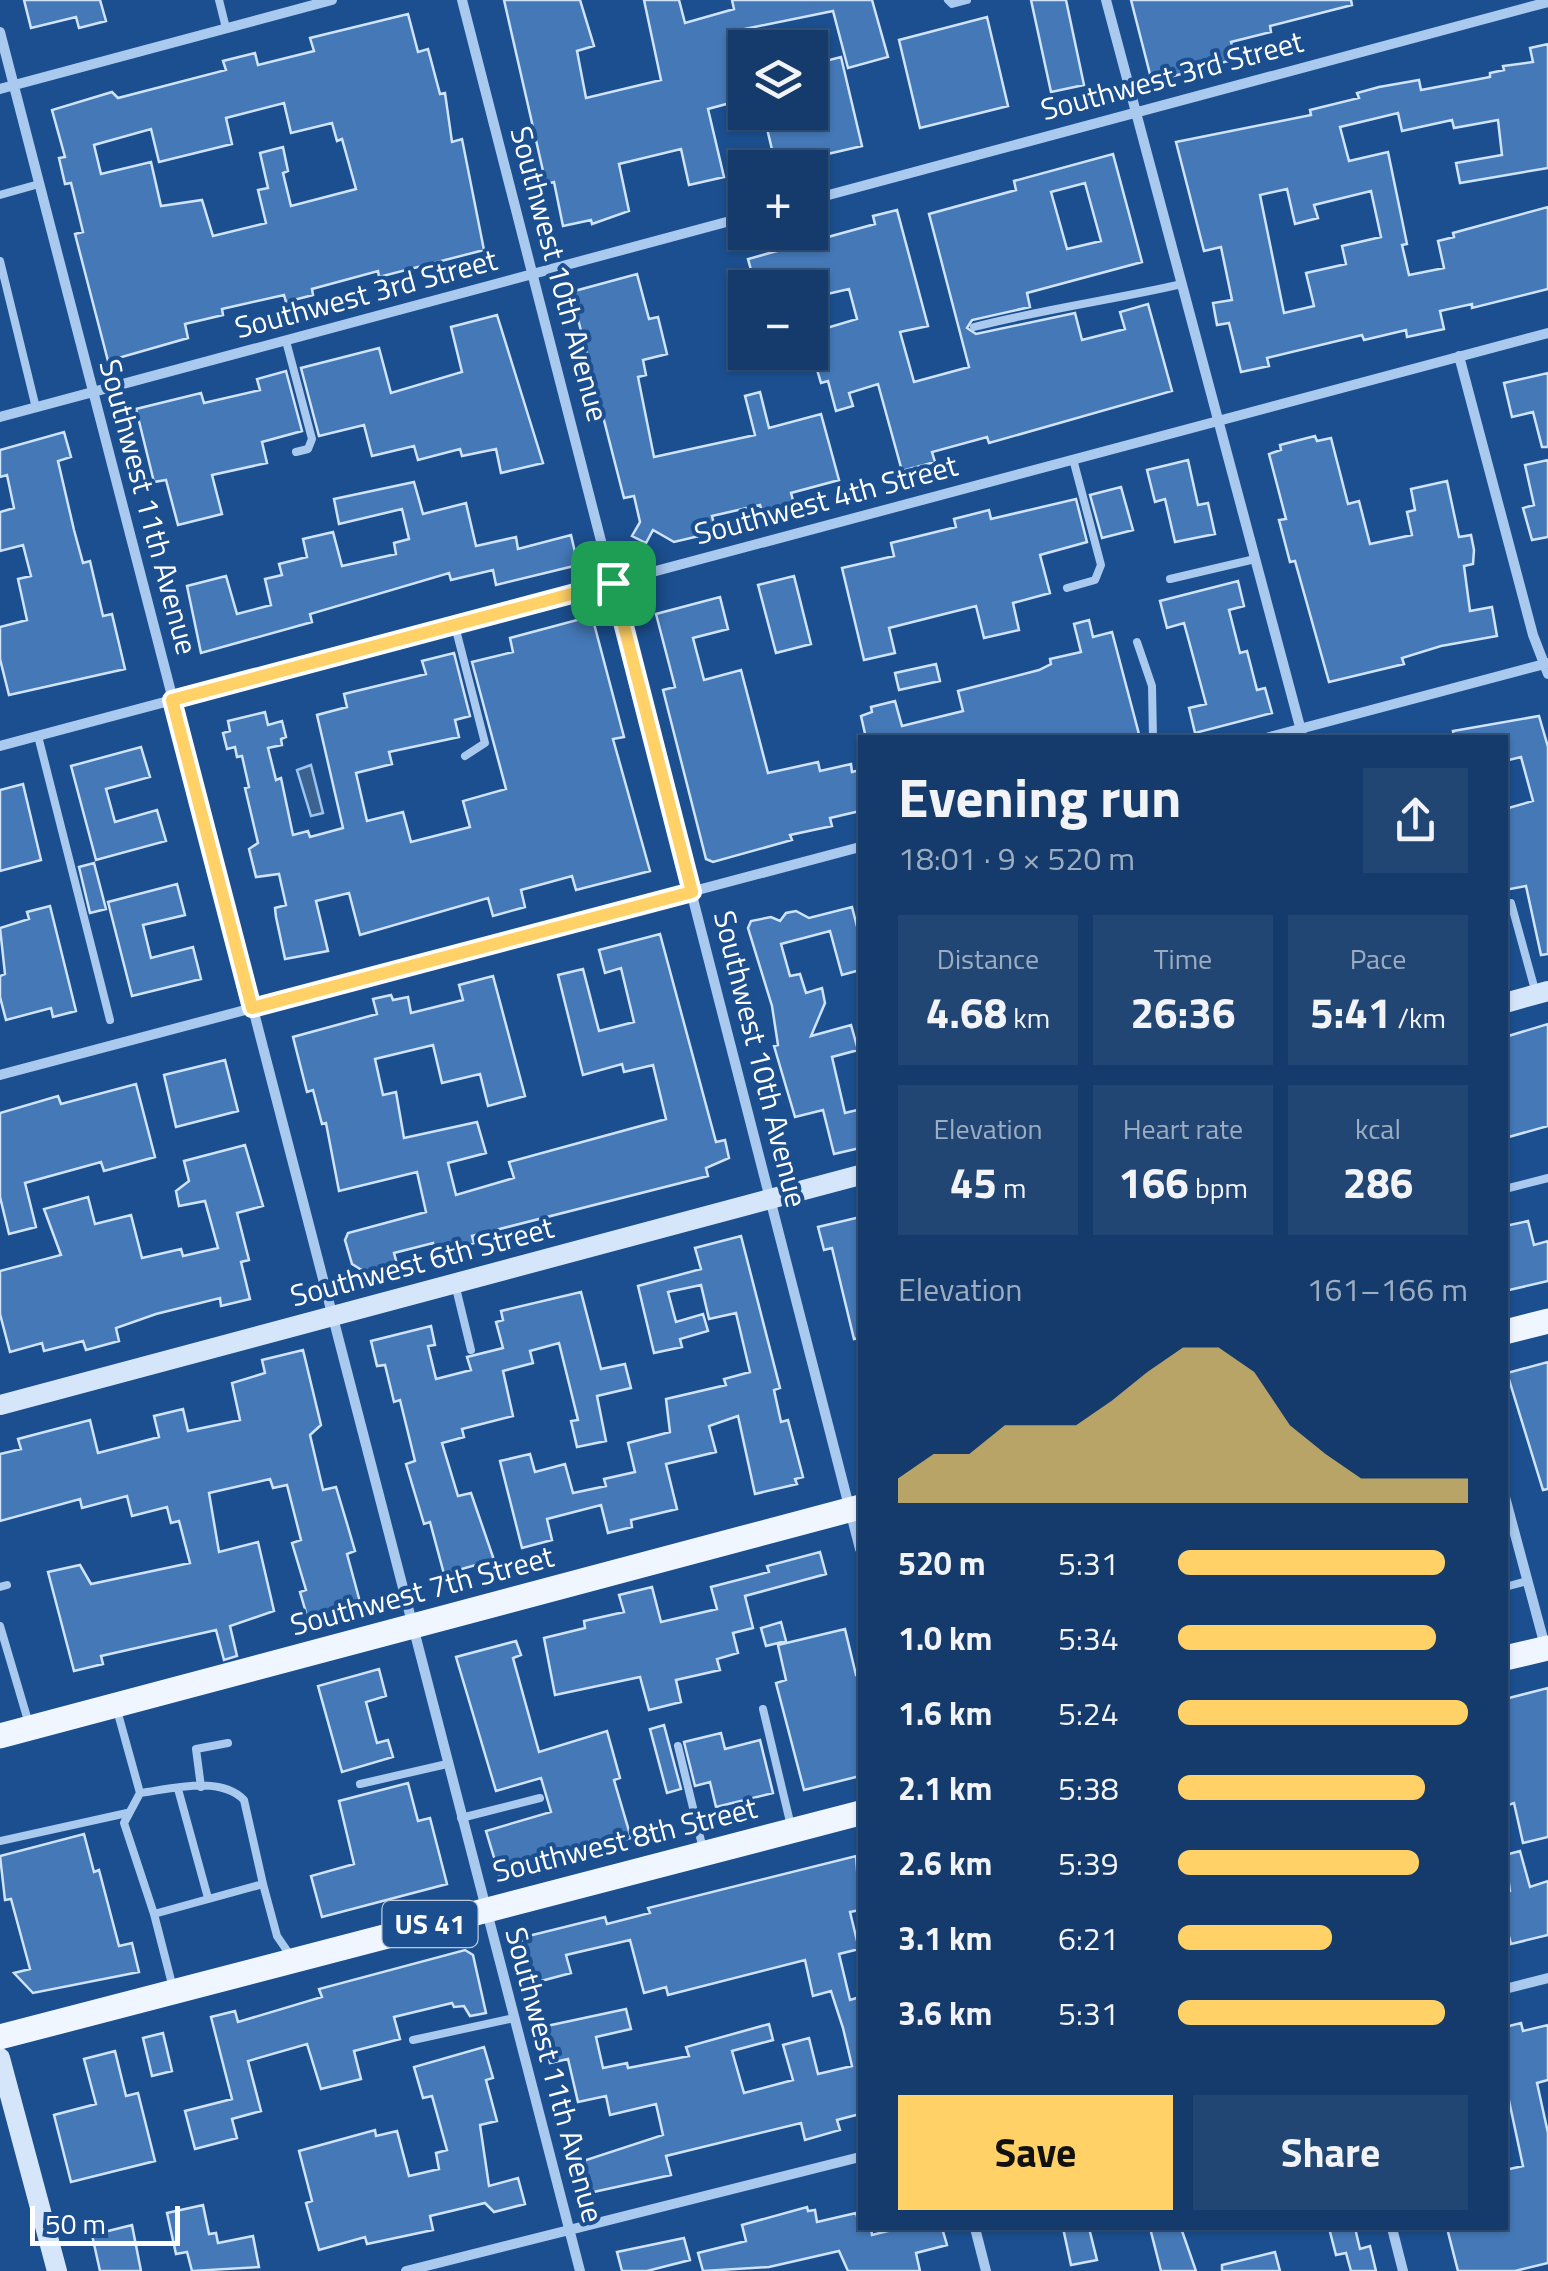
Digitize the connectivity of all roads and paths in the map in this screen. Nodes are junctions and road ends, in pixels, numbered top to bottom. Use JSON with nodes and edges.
{"nodes":[{"id":1,"x":218,"y":0,"type":"edge"},
{"id":2,"x":332,"y":0,"type":"edge"},
{"id":3,"x":462,"y":0,"type":"edge"},
{"id":4,"x":948,"y":0,"type":"edge"},
{"id":5,"x":967,"y":0,"type":"edge"},
{"id":6,"x":1106,"y":0,"type":"edge"},
{"id":7,"x":1548,"y":2,"type":"edge"},
{"id":8,"x":226,"y":28,"type":"junction"},
{"id":9,"x":0,"y":32,"type":"edge"},
{"id":10,"x":14,"y":85,"type":"junction"},
{"id":11,"x":0,"y":89,"type":"edge"},
{"id":12,"x":1136,"y":112,"type":"junction"},
{"id":13,"x":39,"y":184,"type":"junction"},
{"id":14,"x":0,"y":195,"type":"edge"},
{"id":15,"x":828,"y":195,"type":"edge"},
{"id":16,"x":728,"y":222,"type":"edge"},
{"id":17,"x":0,"y":261,"type":"edge"},
{"id":18,"x":533,"y":275,"type":"junction"},
{"id":19,"x":1182,"y":284,"type":"junction"},
{"id":20,"x":974,"y":328,"type":"dead end"},
{"id":21,"x":1548,"y":332,"type":"edge"},
{"id":22,"x":286,"y":341,"type":"junction"},
{"id":23,"x":1459,"y":356,"type":"junction"},
{"id":24,"x":92,"y":392,"type":"junction"},
{"id":25,"x":36,"y":408,"type":"junction"},
{"id":26,"x":0,"y":418,"type":"edge"},
{"id":27,"x":1218,"y":421,"type":"junction"},
{"id":28,"x":296,"y":452,"type":"dead end"},
{"id":29,"x":1073,"y":459,"type":"junction"},
{"id":30,"x":1255,"y":559,"type":"junction"},
{"id":31,"x":1170,"y":579,"type":"dead end"},
{"id":32,"x":613,"y":583,"type":"junction"},
{"id":33,"x":1067,"y":588,"type":"dead end"},
{"id":34,"x":455,"y":626,"type":"junction"},
{"id":35,"x":1137,"y":642,"type":"dead end"},
{"id":36,"x":1547,"y":667,"type":"edge"},
{"id":37,"x":172,"y":700,"type":"junction"},
{"id":38,"x":1302,"y":733,"type":"edge"},
{"id":39,"x":1152,"y":735,"type":"edge"},
{"id":40,"x":38,"y":736,"type":"junction"},
{"id":41,"x":0,"y":746,"type":"edge"},
{"id":42,"x":465,"y":756,"type":"dead end"},
{"id":43,"x":858,"y":848,"type":"edge"},
{"id":44,"x":692,"y":892,"type":"junction"},
{"id":45,"x":1511,"y":902,"type":"dead end"},
{"id":46,"x":1542,"y":993,"type":"edge"},
{"id":47,"x":1508,"y":1002,"type":"edge"},
{"id":48,"x":252,"y":1008,"type":"junction"},
{"id":49,"x":110,"y":1020,"type":"dead end"},
{"id":50,"x":0,"y":1075,"type":"edge"},
{"id":51,"x":858,"y":1177,"type":"edge"},
{"id":52,"x":1548,"y":1178,"type":"edge"},
{"id":53,"x":1508,"y":1188,"type":"edge"},
{"id":54,"x":771,"y":1200,"type":"junction"},
{"id":55,"x":455,"y":1284,"type":"junction"},
{"id":56,"x":331,"y":1318,"type":"junction"},
{"id":57,"x":1548,"y":1321,"type":"edge"},
{"id":58,"x":1508,"y":1331,"type":"edge"},
{"id":59,"x":471,"y":1350,"type":"dead end"},
{"id":60,"x":0,"y":1405,"type":"edge"},
{"id":61,"x":855,"y":1508,"type":"edge"},
{"id":62,"x":1508,"y":1508,"type":"edge"},
{"id":63,"x":1528,"y":1581,"type":"junction"},
{"id":64,"x":1508,"y":1586,"type":"edge"},
{"id":65,"x":0,"y":1626,"type":"edge"},
{"id":66,"x":412,"y":1627,"type":"junction"},
{"id":67,"x":1547,"y":1648,"type":"edge"},
{"id":68,"x":1508,"y":1657,"type":"edge"},
{"id":69,"x":116,"y":1706,"type":"junction"},
{"id":70,"x":763,"y":1710,"type":"dead end"},
{"id":71,"x":30,"y":1728,"type":"junction"},
{"id":72,"x":0,"y":1736,"type":"edge"},
{"id":73,"x":228,"y":1742,"type":"dead end"},
{"id":74,"x":678,"y":1746,"type":"dead end"},
{"id":75,"x":447,"y":1764,"type":"junction"},
{"id":76,"x":360,"y":1784,"type":"dead end"},
{"id":77,"x":201,"y":1787,"type":"junction"},
{"id":78,"x":178,"y":1789,"type":"junction"},
{"id":79,"x":140,"y":1792,"type":"junction"},
{"id":80,"x":540,"y":1798,"type":"dead end"},
{"id":81,"x":126,"y":1813,"type":"junction"},
{"id":82,"x":858,"y":1814,"type":"edge"},
{"id":83,"x":460,"y":1818,"type":"junction"},
{"id":84,"x":792,"y":1830,"type":"junction"},
{"id":85,"x":0,"y":1841,"type":"edge"},
{"id":86,"x":704,"y":1853,"type":"junction"},
{"id":87,"x":263,"y":1884,"type":"junction"},
{"id":88,"x":208,"y":1898,"type":"junction"},
{"id":89,"x":484,"y":1910,"type":"junction"},
{"id":90,"x":154,"y":1914,"type":"junction"},
{"id":91,"x":293,"y":1960,"type":"junction"},
{"id":92,"x":1548,"y":1978,"type":"edge"},
{"id":93,"x":1508,"y":1988,"type":"edge"},
{"id":94,"x":174,"y":1992,"type":"junction"},
{"id":95,"x":514,"y":2018,"type":"junction"},
{"id":96,"x":0,"y":2038,"type":"edge"},
{"id":97,"x":412,"y":2040,"type":"dead end"},
{"id":98,"x":0,"y":2058,"type":"edge"},
{"id":99,"x":858,"y":2158,"type":"edge"},
{"id":100,"x":976,"y":2230,"type":"edge"},
{"id":101,"x":1393,"y":2230,"type":"edge"},
{"id":102,"x":569,"y":2231,"type":"junction"},
{"id":103,"x":57,"y":2271,"type":"edge"},
{"id":104,"x":406,"y":2271,"type":"edge"},
{"id":105,"x":580,"y":2271,"type":"edge"},
{"id":106,"x":986,"y":2271,"type":"edge"},
{"id":107,"x":1403,"y":2271,"type":"edge"}],
"edges":[{"from":1,"to":8,"type":"lane"},
{"from":2,"to":8,"type":"street"},
{"from":3,"to":18,"type":"street","name":"Southwest 10th Avenue"},
{"from":4,"to":5,"type":"lane"},
{"from":6,"to":12,"type":"street"},
{"from":7,"to":12,"type":"street","name":"Southwest 3rd Street"},
{"from":8,"to":10,"type":"street"},
{"from":9,"to":10,"type":"street","name":"Southwest 11th Avenue"},
{"from":10,"to":11,"type":"street"},
{"from":10,"to":13,"type":"street","name":"Southwest 11th Avenue"},
{"from":12,"to":15,"type":"street","name":"Southwest 3rd Street"},
{"from":12,"to":19,"type":"street"},
{"from":13,"to":14,"type":"lane"},
{"from":13,"to":24,"type":"street","name":"Southwest 11th Avenue"},
{"from":16,"to":18,"type":"street","name":"Southwest 3rd Street"},
{"from":17,"to":25,"type":"lane"},
{"from":18,"to":22,"type":"street","name":"Southwest 3rd Street"},
{"from":18,"to":32,"type":"street","name":"Southwest 10th Avenue"},
{"from":19,"to":20,"type":"lane"},
{"from":19,"to":27,"type":"street"},
{"from":21,"to":23,"type":"street","name":"Southwest 4th Street"},
{"from":22,"to":24,"type":"street","name":"Southwest 3rd Street"},
{"from":22,"to":28,"type":"lane"},
{"from":23,"to":27,"type":"street","name":"Southwest 4th Street"},
{"from":23,"to":36,"type":"street"},
{"from":24,"to":25,"type":"street","name":"Southwest 3rd Street"},
{"from":24,"to":37,"type":"street","name":"Southwest 11th Avenue"},
{"from":25,"to":26,"type":"street","name":"Southwest 3rd Street"},
{"from":27,"to":29,"type":"street","name":"Southwest 4th Street"},
{"from":27,"to":30,"type":"street"},
{"from":29,"to":32,"type":"street","name":"Southwest 4th Street"},
{"from":29,"to":33,"type":"lane"},
{"from":30,"to":31,"type":"lane"},
{"from":30,"to":38,"type":"street"},
{"from":32,"to":34,"type":"street","name":"Southwest 4th Street"},
{"from":32,"to":44,"type":"street","name":"Southwest 10th Avenue"},
{"from":34,"to":37,"type":"street","name":"Southwest 4th Street"},
{"from":34,"to":42,"type":"lane"},
{"from":35,"to":39,"type":"lane"},
{"from":36,"to":38,"type":"street"},
{"from":37,"to":40,"type":"street","name":"Southwest 4th Street"},
{"from":37,"to":48,"type":"street","name":"Southwest 11th Avenue"},
{"from":40,"to":41,"type":"street","name":"Southwest 4th Street"},
{"from":40,"to":49,"type":"lane"},
{"from":43,"to":44,"type":"street"},
{"from":44,"to":48,"type":"street"},
{"from":44,"to":54,"type":"street","name":"Southwest 10th Avenue"},
{"from":45,"to":46,"type":"lane"},
{"from":46,"to":47,"type":"street"},
{"from":48,"to":50,"type":"street"},
{"from":48,"to":56,"type":"street","name":"Southwest 11th Avenue"},
{"from":51,"to":54,"type":"street","name":"Southwest 6th Street"},
{"from":52,"to":53,"type":"lane"},
{"from":54,"to":55,"type":"street","name":"Southwest 6th Street"},
{"from":54,"to":61,"type":"street","name":"Southwest 10th Avenue"},
{"from":55,"to":56,"type":"street","name":"Southwest 6th Street"},
{"from":55,"to":59,"type":"lane"},
{"from":56,"to":60,"type":"street","name":"Southwest 6th Street"},
{"from":56,"to":66,"type":"street","name":"Southwest 11th Avenue"},
{"from":57,"to":58,"type":"main road"},
{"from":61,"to":66,"type":"main road","name":"Southwest 7th Street"},
{"from":62,"to":63,"type":"street"},
{"from":63,"to":64,"type":"lane"},
{"from":63,"to":67,"type":"street"},
{"from":65,"to":71,"type":"lane"},
{"from":66,"to":69,"type":"main road","name":"Southwest 7th Street"},
{"from":66,"to":75,"type":"street","name":"Southwest 11th Avenue"},
{"from":67,"to":68,"type":"main road"},
{"from":69,"to":71,"type":"main road","name":"Southwest 7th Street"},
{"from":69,"to":79,"type":"lane"},
{"from":70,"to":84,"type":"lane"},
{"from":71,"to":72,"type":"main road","name":"Southwest 7th Street"},
{"from":73,"to":77,"type":"lane"},
{"from":74,"to":86,"type":"lane"},
{"from":75,"to":76,"type":"lane"},
{"from":75,"to":83,"type":"street","name":"Southwest 11th Avenue"},
{"from":77,"to":78,"type":"lane"},
{"from":77,"to":87,"type":"lane"},
{"from":78,"to":79,"type":"lane"},
{"from":78,"to":88,"type":"lane"},
{"from":79,"to":81,"type":"lane"},
{"from":80,"to":83,"type":"lane"},
{"from":81,"to":85,"type":"lane"},
{"from":81,"to":90,"type":"lane"},
{"from":82,"to":84,"type":"main road","name":"Southwest 8th Street","number":"US 41"},
{"from":83,"to":89,"type":"street","name":"Southwest 11th Avenue"},
{"from":84,"to":86,"type":"main road","name":"Southwest 8th Street","number":"US 41"},
{"from":86,"to":89,"type":"main road","name":"Southwest 8th Street","number":"US 41"},
{"from":87,"to":88,"type":"lane"},
{"from":87,"to":91,"type":"lane"},
{"from":88,"to":90,"type":"lane"},
{"from":89,"to":91,"type":"main road","name":"Southwest 8th Street","number":"US 41"},
{"from":89,"to":95,"type":"street","name":"Southwest 11th Avenue"},
{"from":90,"to":94,"type":"lane"},
{"from":91,"to":94,"type":"main road","name":"Southwest 8th Street","number":"US 41"},
{"from":92,"to":93,"type":"street"},
{"from":94,"to":96,"type":"main road","name":"Southwest 8th Street","number":"US 41"},
{"from":95,"to":97,"type":"lane"},
{"from":95,"to":102,"type":"street","name":"Southwest 11th Avenue"},
{"from":98,"to":103,"type":"street"},
{"from":99,"to":102,"type":"street"},
{"from":100,"to":106,"type":"street"},
{"from":101,"to":107,"type":"street"},
{"from":102,"to":104,"type":"street"},
{"from":102,"to":105,"type":"street","name":"Southwest 11th Avenue"}]}
